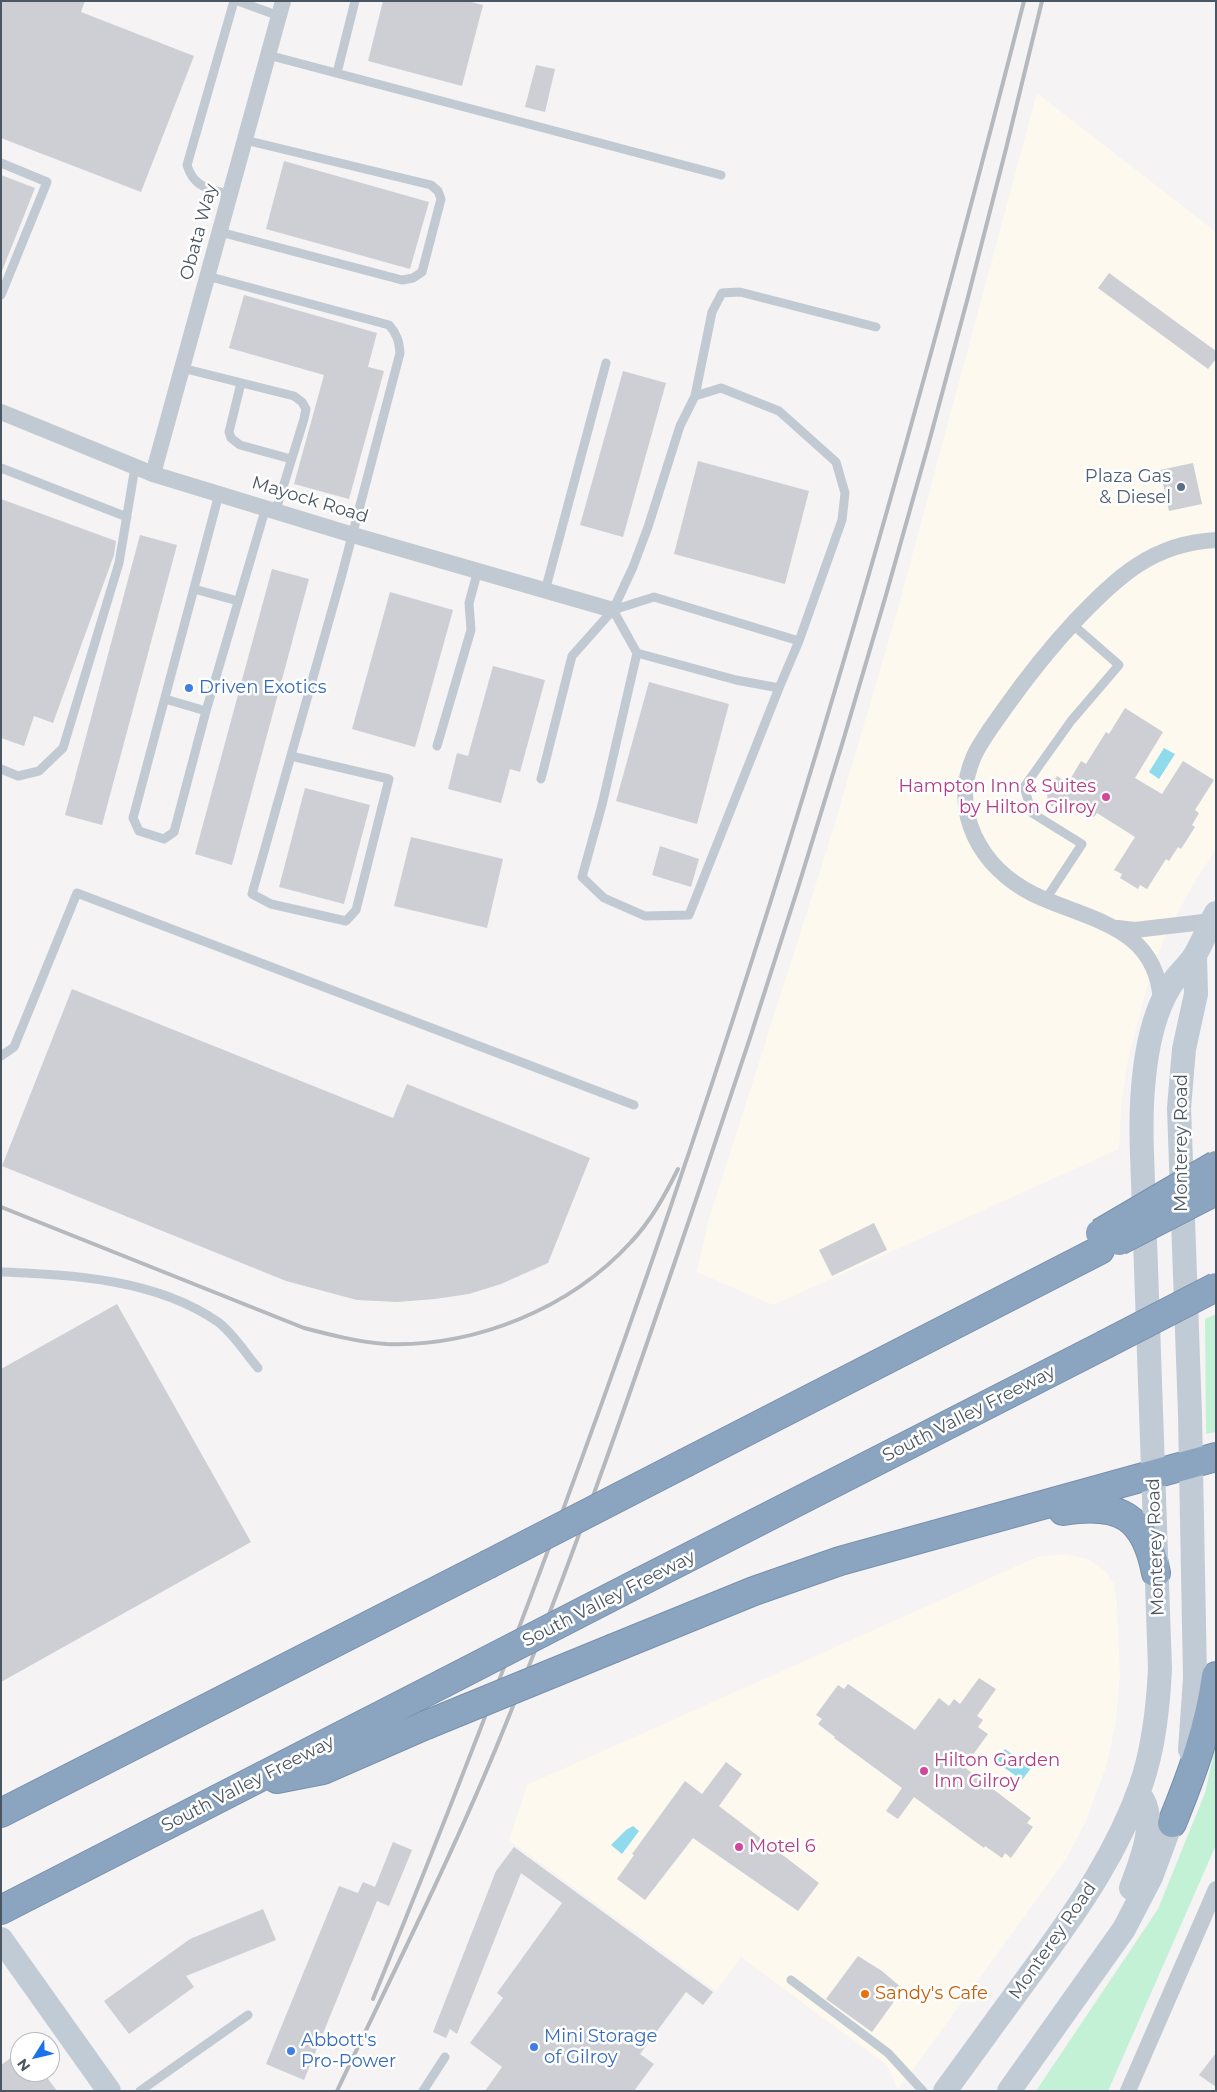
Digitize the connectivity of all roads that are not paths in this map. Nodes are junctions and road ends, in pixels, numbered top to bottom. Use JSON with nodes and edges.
{"nodes":[{"id":1,"x":236,"y":1,"type":"edge"},
{"id":2,"x":356,"y":1,"type":"edge"},
{"id":3,"x":281,"y":9,"type":"edge"},
{"id":4,"x":268,"y":55,"type":"junction"},
{"id":5,"x":337,"y":73,"type":"junction"},
{"id":6,"x":245,"y":140,"type":"junction"},
{"id":7,"x":1,"y":163,"type":"edge"},
{"id":8,"x":721,"y":175,"type":"dead end"},
{"id":9,"x":230,"y":195,"type":"junction"},
{"id":10,"x":220,"y":232,"type":"junction"},
{"id":11,"x":207,"y":276,"type":"junction"},
{"id":12,"x":1,"y":295,"type":"edge"},
{"id":13,"x":876,"y":327,"type":"dead end"},
{"id":14,"x":606,"y":363,"type":"dead end"},
{"id":15,"x":182,"y":368,"type":"junction"},
{"id":16,"x":241,"y":383,"type":"junction"},
{"id":17,"x":695,"y":396,"type":"junction"},
{"id":18,"x":1,"y":412,"type":"edge"},
{"id":19,"x":292,"y":460,"type":"junction"},
{"id":20,"x":135,"y":467,"type":"junction"},
{"id":21,"x":1,"y":468,"type":"edge"},
{"id":22,"x":153,"y":474,"type":"junction"},
{"id":23,"x":220,"y":494,"type":"junction"},
{"id":24,"x":271,"y":509,"type":"junction"},
{"id":25,"x":127,"y":517,"type":"junction"},
{"id":26,"x":352,"y":535,"type":"junction"},
{"id":27,"x":1216,"y":540,"type":"edge"},
{"id":28,"x":478,"y":570,"type":"junction"},
{"id":29,"x":194,"y":589,"type":"junction"},
{"id":30,"x":545,"y":591,"type":"junction"},
{"id":31,"x":238,"y":601,"type":"junction"},
{"id":32,"x":613,"y":610,"type":"junction"},
{"id":33,"x":1072,"y":624,"type":"junction"},
{"id":34,"x":799,"y":640,"type":"junction"},
{"id":35,"x":637,"y":653,"type":"junction"},
{"id":36,"x":779,"y":688,"type":"junction"},
{"id":37,"x":164,"y":699,"type":"junction"},
{"id":38,"x":206,"y":711,"type":"junction"},
{"id":39,"x":437,"y":746,"type":"dead end"},
{"id":40,"x":291,"y":756,"type":"junction"},
{"id":41,"x":1,"y":769,"type":"edge"},
{"id":42,"x":541,"y":779,"type":"dead end"},
{"id":43,"x":1046,"y":899,"type":"junction"},
{"id":44,"x":1214,"y":917,"type":"edge"},
{"id":45,"x":1118,"y":928,"type":"junction"},
{"id":46,"x":1195,"y":956,"type":"junction"},
{"id":47,"x":1161,"y":1004,"type":"junction"},
{"id":48,"x":1,"y":1056,"type":"edge"},
{"id":49,"x":634,"y":1105,"type":"dead end"},
{"id":50,"x":1216,"y":1165,"type":"edge"},
{"id":51,"x":1216,"y":1191,"type":"edge"},
{"id":52,"x":1100,"y":1242,"type":"junction"},
{"id":53,"x":1,"y":1272,"type":"edge"},
{"id":54,"x":1216,"y":1288,"type":"edge"},
{"id":55,"x":258,"y":1368,"type":"dead end"},
{"id":56,"x":1203,"y":1460,"type":"edge"},
{"id":57,"x":1153,"y":1474,"type":"junction"},
{"id":58,"x":840,"y":1561,"type":"junction"},
{"id":59,"x":1156,"y":1573,"type":"junction"},
{"id":60,"x":1216,"y":1676,"type":"edge"},
{"id":61,"x":248,"y":1784,"type":"junction"},
{"id":62,"x":1138,"y":1793,"type":"junction"},
{"id":63,"x":1,"y":1813,"type":"edge"},
{"id":64,"x":1172,"y":1823,"type":"junction"},
{"id":65,"x":1216,"y":1889,"type":"edge"},
{"id":66,"x":1,"y":1910,"type":"edge"},
{"id":67,"x":1,"y":1939,"type":"edge"},
{"id":68,"x":1102,"y":1962,"type":"junction"},
{"id":69,"x":791,"y":1980,"type":"dead end"},
{"id":70,"x":248,"y":2014,"type":"dead end"},
{"id":71,"x":445,"y":2057,"type":"dead end"},
{"id":72,"x":109,"y":2091,"type":"edge"},
{"id":73,"x":140,"y":2091,"type":"edge"},
{"id":74,"x":423,"y":2091,"type":"edge"},
{"id":75,"x":923,"y":2091,"type":"edge"},
{"id":76,"x":945,"y":2091,"type":"edge"},
{"id":77,"x":1009,"y":2091,"type":"edge"},
{"id":78,"x":1128,"y":2091,"type":"edge"}],
"edges":[{"from":1,"to":3,"type":"lane"},
{"from":1,"to":9,"type":"lane"},
{"from":2,"to":5,"type":"lane"},
{"from":3,"to":4,"type":"street","name":"Obata Way"},
{"from":4,"to":5,"type":"lane"},
{"from":4,"to":6,"type":"street","name":"Obata Way"},
{"from":5,"to":8,"type":"lane"},
{"from":6,"to":9,"type":"street","name":"Obata Way"},
{"from":6,"to":10,"type":"lane"},
{"from":7,"to":12,"type":"lane"},
{"from":9,"to":10,"type":"street","name":"Obata Way"},
{"from":10,"to":11,"type":"street","name":"Obata Way"},
{"from":11,"to":15,"type":"street","name":"Obata Way"},
{"from":11,"to":26,"type":"lane"},
{"from":13,"to":17,"type":"lane"},
{"from":14,"to":30,"type":"lane"},
{"from":15,"to":16,"type":"lane"},
{"from":15,"to":22,"type":"street","name":"Obata Way"},
{"from":16,"to":19,"type":"lane"},
{"from":16,"to":19,"type":"lane"},
{"from":17,"to":32,"type":"lane"},
{"from":17,"to":34,"type":"lane"},
{"from":18,"to":20,"type":"street","name":"Mayock Road"},
{"from":19,"to":24,"type":"lane"},
{"from":20,"to":22,"type":"street","name":"Mayock Road"},
{"from":20,"to":25,"type":"lane"},
{"from":21,"to":25,"type":"lane"},
{"from":22,"to":23,"type":"street","name":"Mayock Road"},
{"from":23,"to":24,"type":"street","name":"Mayock Road"},
{"from":23,"to":29,"type":"lane"},
{"from":24,"to":26,"type":"street","name":"Mayock Road"},
{"from":24,"to":31,"type":"lane"},
{"from":25,"to":41,"type":"lane"},
{"from":26,"to":28,"type":"street","name":"Mayock Road"},
{"from":26,"to":40,"type":"lane"},
{"from":27,"to":33,"type":"street"},
{"from":28,"to":30,"type":"street","name":"Mayock Road"},
{"from":28,"to":39,"type":"lane"},
{"from":29,"to":31,"type":"lane"},
{"from":29,"to":37,"type":"lane"},
{"from":30,"to":32,"type":"street","name":"Mayock Road"},
{"from":31,"to":38,"type":"lane"},
{"from":32,"to":34,"type":"lane"},
{"from":32,"to":35,"type":"lane"},
{"from":32,"to":42,"type":"lane"},
{"from":33,"to":43,"type":"street"},
{"from":33,"to":43,"type":"lane"},
{"from":34,"to":36,"type":"lane"},
{"from":35,"to":36,"type":"lane"},
{"from":35,"to":36,"type":"lane"},
{"from":37,"to":38,"type":"lane"},
{"from":37,"to":38,"type":"lane"},
{"from":40,"to":40,"type":"lane"},
{"from":43,"to":45,"type":"street"},
{"from":44,"to":45,"type":"street"},
{"from":44,"to":46,"type":"main road","name":"Monterey Road"},
{"from":45,"to":47,"type":"street"},
{"from":46,"to":47,"type":"main road","name":"Monterey Road"},
{"from":46,"to":56,"type":"main road","name":"Monterey Road"},
{"from":47,"to":57,"type":"main road","name":"Monterey Road"},
{"from":48,"to":49,"type":"lane"},
{"from":50,"to":52,"type":"highway","bridge":true},
{"from":51,"to":52,"type":"highway","bridge":true},
{"from":52,"to":63,"type":"highway","bridge":true},
{"from":53,"to":55,"type":"lane"},
{"from":54,"to":61,"type":"highway","name":"South Valley Freeway","bridge":true},
{"from":56,"to":57,"type":"highway"},
{"from":56,"to":64,"type":"main road","name":"Monterey Road"},
{"from":57,"to":58,"type":"highway"},
{"from":57,"to":59,"type":"main road","name":"Monterey Road"},
{"from":58,"to":59,"type":"highway"},
{"from":58,"to":61,"type":"highway","bridge":true},
{"from":59,"to":62,"type":"main road","name":"Monterey Road"},
{"from":60,"to":64,"type":"highway"},
{"from":61,"to":66,"type":"highway","name":"South Valley Freeway"},
{"from":62,"to":68,"type":"main road"},
{"from":62,"to":76,"type":"main road","name":"Monterey Road"},
{"from":64,"to":68,"type":"main road","name":"Monterey Road"},
{"from":65,"to":78,"type":"street"},
{"from":67,"to":72,"type":"main road"},
{"from":68,"to":77,"type":"main road","name":"Monterey Road"},
{"from":69,"to":75,"type":"lane"},
{"from":70,"to":73,"type":"lane"},
{"from":71,"to":74,"type":"lane"}]}
